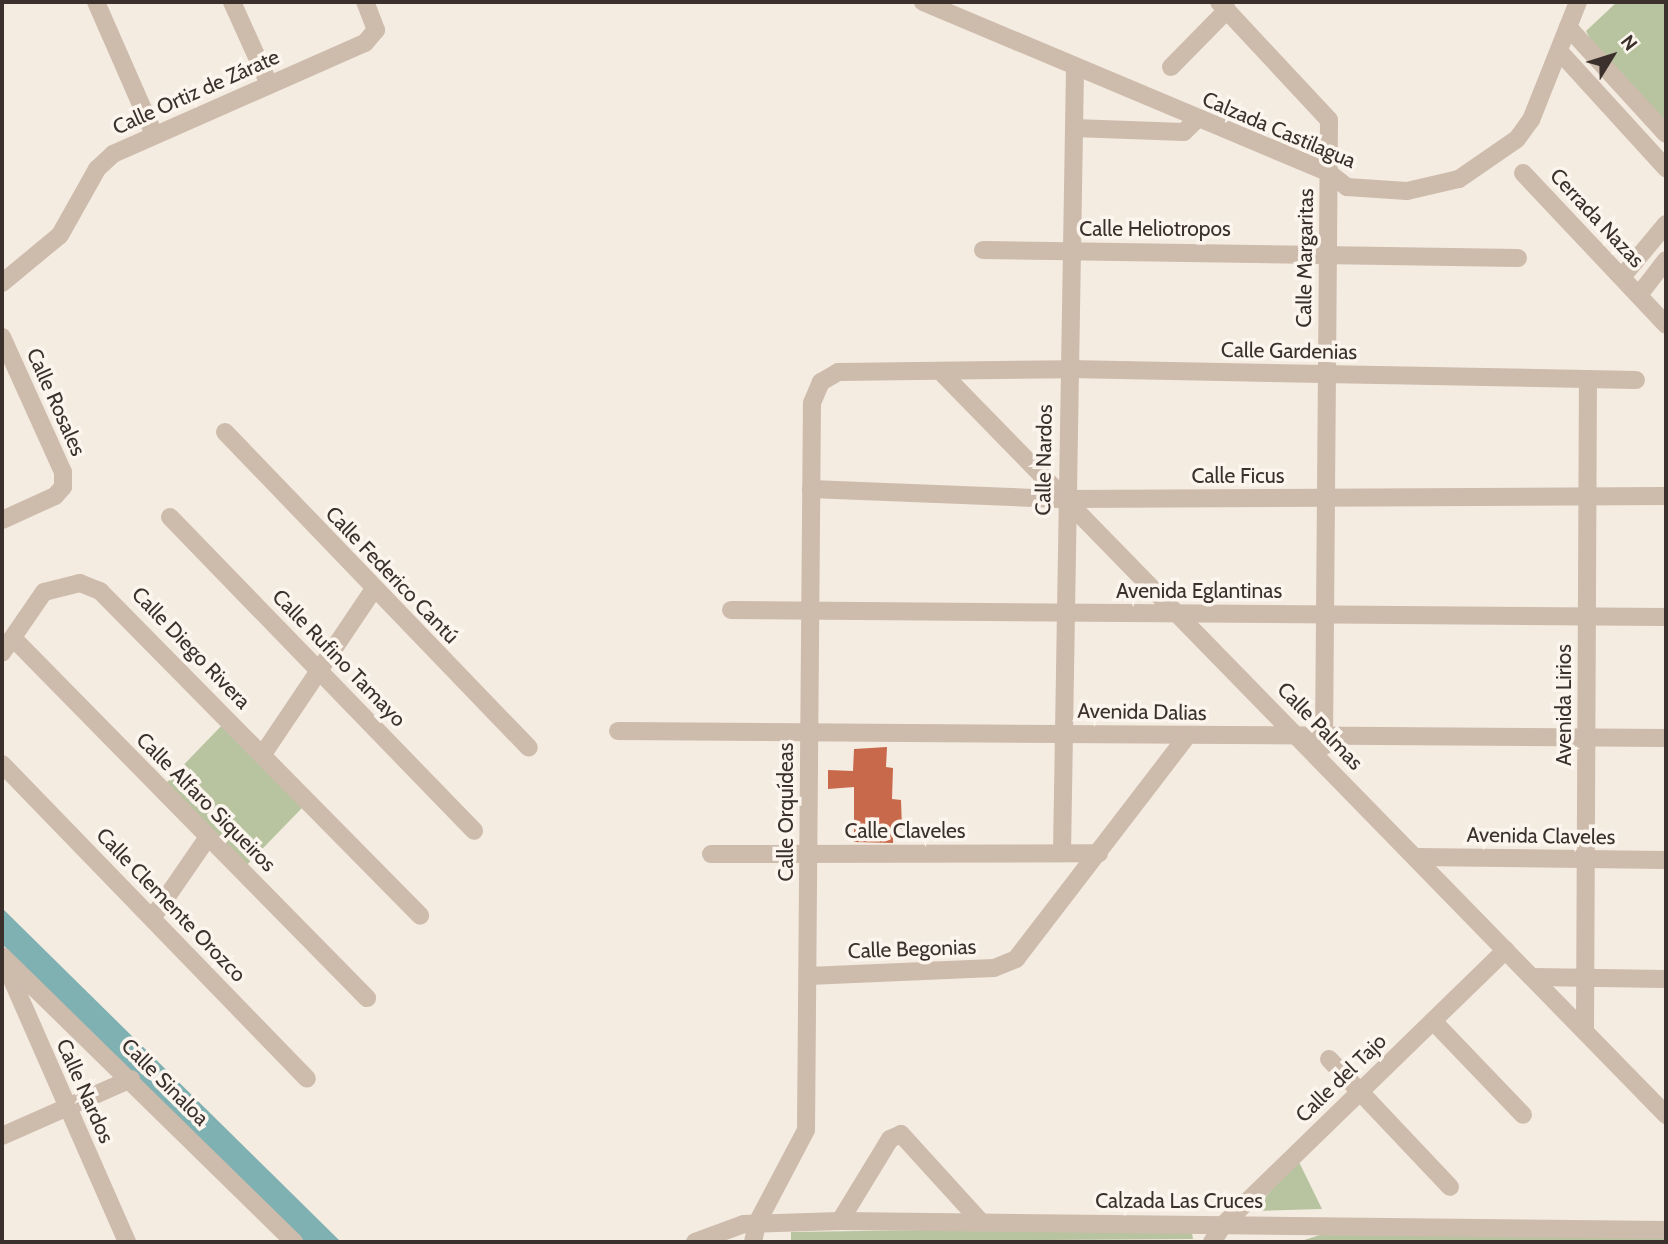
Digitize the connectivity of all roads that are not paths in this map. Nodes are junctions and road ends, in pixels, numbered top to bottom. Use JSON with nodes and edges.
{"nodes":[{"id":1,"x":96,"y":2,"type":"edge"},
{"id":2,"x":232,"y":2,"type":"edge"},
{"id":3,"x":365,"y":2,"type":"edge"},
{"id":4,"x":923,"y":2,"type":"edge"},
{"id":5,"x":1578,"y":2,"type":"edge"},
{"id":6,"x":1223,"y":6,"type":"edge"},
{"id":7,"x":1568,"y":27,"type":"junction"},
{"id":8,"x":1559,"y":51,"type":"junction"},
{"id":9,"x":1171,"y":67,"type":"dead end"},
{"id":10,"x":1075,"y":68,"type":"junction"},
{"id":11,"x":269,"y":84,"type":"junction"},
{"id":12,"x":1197,"y":119,"type":"junction"},
{"id":13,"x":1074,"y":128,"type":"junction"},
{"id":14,"x":153,"y":132,"type":"junction"},
{"id":15,"x":1666,"y":134,"type":"edge"},
{"id":16,"x":1666,"y":168,"type":"edge"},
{"id":17,"x":1329,"y":173,"type":"junction"},
{"id":18,"x":1523,"y":173,"type":"dead end"},
{"id":19,"x":1666,"y":224,"type":"edge"},
{"id":20,"x":983,"y":250,"type":"dead end"},
{"id":21,"x":1072,"y":251,"type":"junction"},
{"id":22,"x":1326,"y":253,"type":"junction"},
{"id":23,"x":1518,"y":258,"type":"dead end"},
{"id":24,"x":1666,"y":260,"type":"edge"},
{"id":25,"x":1622,"y":277,"type":"junction"},
{"id":26,"x":2,"y":283,"type":"edge"},
{"id":27,"x":1639,"y":295,"type":"junction"},
{"id":28,"x":1666,"y":324,"type":"edge"},
{"id":29,"x":2,"y":337,"type":"edge"},
{"id":30,"x":1069,"y":369,"type":"junction"},
{"id":31,"x":940,"y":371,"type":"junction"},
{"id":32,"x":829,"y":374,"type":"joint"},
{"id":33,"x":1326,"y":375,"type":"junction"},
{"id":34,"x":1588,"y":379,"type":"junction"},
{"id":35,"x":1636,"y":380,"type":"dead end"},
{"id":36,"x":225,"y":432,"type":"dead end"},
{"id":37,"x":811,"y":489,"type":"junction"},
{"id":38,"x":1666,"y":496,"type":"edge"},
{"id":39,"x":1587,"y":497,"type":"junction"},
{"id":40,"x":1325,"y":498,"type":"junction"},
{"id":41,"x":1065,"y":499,"type":"junction"},
{"id":42,"x":170,"y":517,"type":"dead end"},
{"id":43,"x":2,"y":520,"type":"edge"},
{"id":44,"x":373,"y":590,"type":"junction"},
{"id":45,"x":731,"y":610,"type":"dead end"},
{"id":46,"x":810,"y":610,"type":"junction"},
{"id":47,"x":1064,"y":612,"type":"junction"},
{"id":48,"x":1179,"y":613,"type":"junction"},
{"id":49,"x":1325,"y":614,"type":"junction"},
{"id":50,"x":1587,"y":616,"type":"junction"},
{"id":51,"x":1666,"y":617,"type":"edge"},
{"id":52,"x":13,"y":638,"type":"junction"},
{"id":53,"x":2,"y":653,"type":"edge"},
{"id":54,"x":319,"y":670,"type":"junction"},
{"id":55,"x":618,"y":731,"type":"dead end"},
{"id":56,"x":809,"y":732,"type":"junction"},
{"id":57,"x":1063,"y":734,"type":"junction"},
{"id":58,"x":1188,"y":735,"type":"junction"},
{"id":59,"x":1297,"y":736,"type":"junction"},
{"id":60,"x":1324,"y":736,"type":"junction"},
{"id":61,"x":1586,"y":738,"type":"junction"},
{"id":62,"x":1666,"y":738,"type":"edge"},
{"id":63,"x":528,"y":748,"type":"dead end"},
{"id":64,"x":263,"y":754,"type":"junction"},
{"id":65,"x":1324,"y":763,"type":"junction"},
{"id":66,"x":2,"y":764,"type":"edge"},
{"id":67,"x":474,"y":831,"type":"dead end"},
{"id":68,"x":208,"y":837,"type":"junction"},
{"id":69,"x":1099,"y":852,"type":"junction"},
{"id":70,"x":1062,"y":853,"type":"junction"},
{"id":71,"x":711,"y":854,"type":"dead end"},
{"id":72,"x":808,"y":854,"type":"junction"},
{"id":73,"x":1416,"y":857,"type":"junction"},
{"id":74,"x":1586,"y":859,"type":"junction"},
{"id":75,"x":1666,"y":860,"type":"edge"},
{"id":76,"x":420,"y":916,"type":"dead end"},
{"id":77,"x":153,"y":917,"type":"junction"},
{"id":78,"x":1506,"y":950,"type":"junction"},
{"id":79,"x":2,"y":956,"type":"edge"},
{"id":80,"x":808,"y":975,"type":"junction"},
{"id":81,"x":1532,"y":977,"type":"junction"},
{"id":82,"x":1585,"y":978,"type":"junction"},
{"id":83,"x":1666,"y":979,"type":"edge"},
{"id":84,"x":367,"y":998,"type":"dead end"},
{"id":85,"x":1433,"y":1021,"type":"junction"},
{"id":86,"x":1585,"y":1031,"type":"junction"},
{"id":87,"x":1329,"y":1059,"type":"dead end"},
{"id":88,"x":131,"y":1079,"type":"junction"},
{"id":89,"x":307,"y":1079,"type":"dead end"},
{"id":90,"x":1360,"y":1092,"type":"junction"},
{"id":91,"x":1659,"y":1100,"type":"edge"},
{"id":92,"x":68,"y":1107,"type":"junction"},
{"id":93,"x":1523,"y":1115,"type":"dead end"},
{"id":94,"x":1666,"y":1115,"type":"edge"},
{"id":95,"x":2,"y":1136,"type":"edge"},
{"id":96,"x":1450,"y":1187,"type":"dead end"},
{"id":97,"x":841,"y":1221,"type":"junction"},
{"id":98,"x":981,"y":1222,"type":"junction"},
{"id":99,"x":757,"y":1223,"type":"junction"},
{"id":100,"x":1224,"y":1224,"type":"junction"},
{"id":101,"x":1666,"y":1230,"type":"edge"},
{"id":102,"x":127,"y":1242,"type":"edge"},
{"id":103,"x":294,"y":1242,"type":"edge"},
{"id":104,"x":695,"y":1242,"type":"edge"},
{"id":105,"x":753,"y":1242,"type":"edge"},
{"id":106,"x":1212,"y":1242,"type":"edge"}],
"edges":[{"from":1,"to":14,"type":"street"},
{"from":2,"to":11,"type":"street"},
{"from":3,"to":11,"type":"street","name":"Calle Ortiz de Zárate"},
{"from":4,"to":10,"type":"street","name":"Calzada Castilagua"},
{"from":5,"to":7,"type":"street","name":"Calzada Castilagua"},
{"from":6,"to":9,"type":"street"},
{"from":6,"to":17,"type":"street","name":"Calle Margaritas"},
{"from":7,"to":8,"type":"street","name":"Calzada Castilagua"},
{"from":7,"to":15,"type":"street"},
{"from":8,"to":16,"type":"street"},
{"from":8,"to":17,"type":"street","name":"Calzada Castilagua"},
{"from":10,"to":12,"type":"street","name":"Calzada Castilagua"},
{"from":10,"to":13,"type":"street","name":"Calle Nardos"},
{"from":11,"to":14,"type":"street","name":"Calle Ortiz de Zárate"},
{"from":12,"to":13,"type":"street"},
{"from":12,"to":17,"type":"street","name":"Calzada Castilagua"},
{"from":13,"to":21,"type":"street","name":"Calle Nardos"},
{"from":14,"to":26,"type":"street","name":"Calle Ortiz de Zárate"},
{"from":17,"to":22,"type":"street","name":"Calle Margaritas"},
{"from":18,"to":25,"type":"street","name":"Cerrada Nazas"},
{"from":19,"to":25,"type":"street"},
{"from":20,"to":21,"type":"street","name":"Calle Heliotropos"},
{"from":21,"to":22,"type":"street","name":"Calle Heliotropos"},
{"from":21,"to":30,"type":"street","name":"Calle Nardos"},
{"from":22,"to":23,"type":"street","name":"Calle Heliotropos"},
{"from":22,"to":33,"type":"street","name":"Calle Margaritas"},
{"from":24,"to":27,"type":"street"},
{"from":25,"to":27,"type":"street","name":"Cerrada Nazas"},
{"from":27,"to":28,"type":"street","name":"Cerrada Nazas"},
{"from":29,"to":43,"type":"street","name":"Calle Rosales"},
{"from":30,"to":31,"type":"street","name":"Calle Gardenias"},
{"from":30,"to":33,"type":"street","name":"Calle Gardenias"},
{"from":30,"to":41,"type":"street","name":"Calle Nardos"},
{"from":31,"to":32,"type":"street","name":"Calle Gardenias"},
{"from":31,"to":41,"type":"street","name":"Calle Palmas"},
{"from":32,"to":37,"type":"street","name":"Calle Orquídeas"},
{"from":33,"to":34,"type":"street","name":"Calle Gardenias"},
{"from":33,"to":40,"type":"street","name":"Calle Margaritas"},
{"from":34,"to":35,"type":"street","name":"Calle Gardenias"},
{"from":34,"to":39,"type":"street","name":"Avenida Lirios"},
{"from":36,"to":44,"type":"street","name":"Calle Federico Cantú"},
{"from":37,"to":41,"type":"street","name":"Calle Ficus"},
{"from":37,"to":46,"type":"street","name":"Calle Orquídeas"},
{"from":38,"to":39,"type":"street","name":"Calle Ficus"},
{"from":39,"to":40,"type":"street","name":"Calle Ficus"},
{"from":39,"to":50,"type":"street","name":"Avenida Lirios"},
{"from":40,"to":41,"type":"street","name":"Calle Ficus"},
{"from":40,"to":49,"type":"street","name":"Calle Margaritas"},
{"from":41,"to":47,"type":"street","name":"Calle Nardos"},
{"from":41,"to":48,"type":"street","name":"Calle Palmas"},
{"from":42,"to":54,"type":"street","name":"Calle Rufino Tamayo"},
{"from":44,"to":54,"type":"street"},
{"from":44,"to":63,"type":"street","name":"Calle Federico Cantú"},
{"from":45,"to":46,"type":"street","name":"Avenida Eglantinas"},
{"from":46,"to":47,"type":"street","name":"Avenida Eglantinas"},
{"from":46,"to":56,"type":"street","name":"Calle Orquídeas"},
{"from":47,"to":48,"type":"street","name":"Avenida Eglantinas"},
{"from":47,"to":57,"type":"street","name":"Calle Nardos"},
{"from":48,"to":49,"type":"street","name":"Avenida Eglantinas"},
{"from":48,"to":59,"type":"street","name":"Calle Palmas"},
{"from":49,"to":50,"type":"street","name":"Avenida Eglantinas"},
{"from":49,"to":60,"type":"street","name":"Calle Margaritas"},
{"from":50,"to":51,"type":"street","name":"Avenida Eglantinas"},
{"from":50,"to":61,"type":"street","name":"Avenida Lirios"},
{"from":52,"to":53,"type":"street"},
{"from":52,"to":64,"type":"street","name":"Calle Diego Rivera"},
{"from":52,"to":68,"type":"street","name":"Calle Alfaro Siqueiros"},
{"from":54,"to":64,"type":"street"},
{"from":54,"to":67,"type":"street","name":"Calle Rufino Tamayo"},
{"from":55,"to":56,"type":"street","name":"Avenida Dalias"},
{"from":56,"to":57,"type":"street","name":"Avenida Dalias"},
{"from":56,"to":72,"type":"street","name":"Calle Orquídeas"},
{"from":57,"to":58,"type":"street","name":"Avenida Dalias"},
{"from":57,"to":70,"type":"street","name":"Calle Nardos"},
{"from":58,"to":59,"type":"street","name":"Avenida Dalias"},
{"from":58,"to":69,"type":"street"},
{"from":59,"to":60,"type":"street","name":"Avenida Dalias"},
{"from":59,"to":65,"type":"street","name":"Calle Palmas"},
{"from":60,"to":61,"type":"street","name":"Avenida Dalias"},
{"from":60,"to":65,"type":"street","name":"Calle Margaritas"},
{"from":61,"to":62,"type":"street","name":"Avenida Dalias"},
{"from":61,"to":74,"type":"street","name":"Avenida Lirios"},
{"from":64,"to":76,"type":"street","name":"Calle Diego Rivera"},
{"from":65,"to":73,"type":"street","name":"Calle Palmas"},
{"from":66,"to":77,"type":"street","name":"Calle Clemente Orozco"},
{"from":68,"to":77,"type":"street"},
{"from":68,"to":84,"type":"street","name":"Calle Alfaro Siqueiros"},
{"from":69,"to":70,"type":"street","name":"Calle Claveles"},
{"from":69,"to":80,"type":"street","name":"Calle Begonias"},
{"from":70,"to":72,"type":"street","name":"Calle Claveles"},
{"from":71,"to":72,"type":"street","name":"Calle Claveles"},
{"from":72,"to":80,"type":"street","name":"Calle Orquídeas"},
{"from":73,"to":74,"type":"street","name":"Avenida Claveles"},
{"from":73,"to":78,"type":"street","name":"Calle Palmas"},
{"from":74,"to":75,"type":"street","name":"Avenida Claveles"},
{"from":74,"to":82,"type":"street","name":"Avenida Lirios"},
{"from":77,"to":89,"type":"street","name":"Calle Clemente Orozco"},
{"from":78,"to":81,"type":"street","name":"Calle Palmas"},
{"from":78,"to":85,"type":"street","name":"Calle del Tajo"},
{"from":79,"to":88,"type":"street","name":"Calle Sinaloa"},
{"from":79,"to":92,"type":"street","name":"Calle Nardos"},
{"from":80,"to":99,"type":"street","name":"Calle Orquídeas"},
{"from":81,"to":82,"type":"street"},
{"from":81,"to":86,"type":"street","name":"Calle Palmas"},
{"from":82,"to":83,"type":"street"},
{"from":82,"to":86,"type":"street","name":"Avenida Lirios"},
{"from":85,"to":90,"type":"street","name":"Calle del Tajo"},
{"from":85,"to":93,"type":"street"},
{"from":86,"to":91,"type":"street","name":"Calle Palmas"},
{"from":87,"to":90,"type":"street"},
{"from":88,"to":92,"type":"street"},
{"from":88,"to":103,"type":"street","name":"Calle Sinaloa"},
{"from":90,"to":96,"type":"street"},
{"from":90,"to":100,"type":"street","name":"Calle del Tajo"},
{"from":91,"to":94,"type":"street","name":"Calle Palmas"},
{"from":92,"to":95,"type":"street"},
{"from":92,"to":102,"type":"street","name":"Calle Nardos"},
{"from":97,"to":98,"type":"street","name":"Calzada Las Cruces"},
{"from":97,"to":98,"type":"street"},
{"from":97,"to":99,"type":"street","name":"Calzada Las Cruces"},
{"from":98,"to":100,"type":"street","name":"Calzada Las Cruces"},
{"from":99,"to":104,"type":"street","name":"Calzada Las Cruces"},
{"from":99,"to":105,"type":"street","name":"Calle Orquídeas"},
{"from":100,"to":101,"type":"street","name":"Calzada Las Cruces"},
{"from":100,"to":106,"type":"street","name":"Calle del Tajo"}]}
